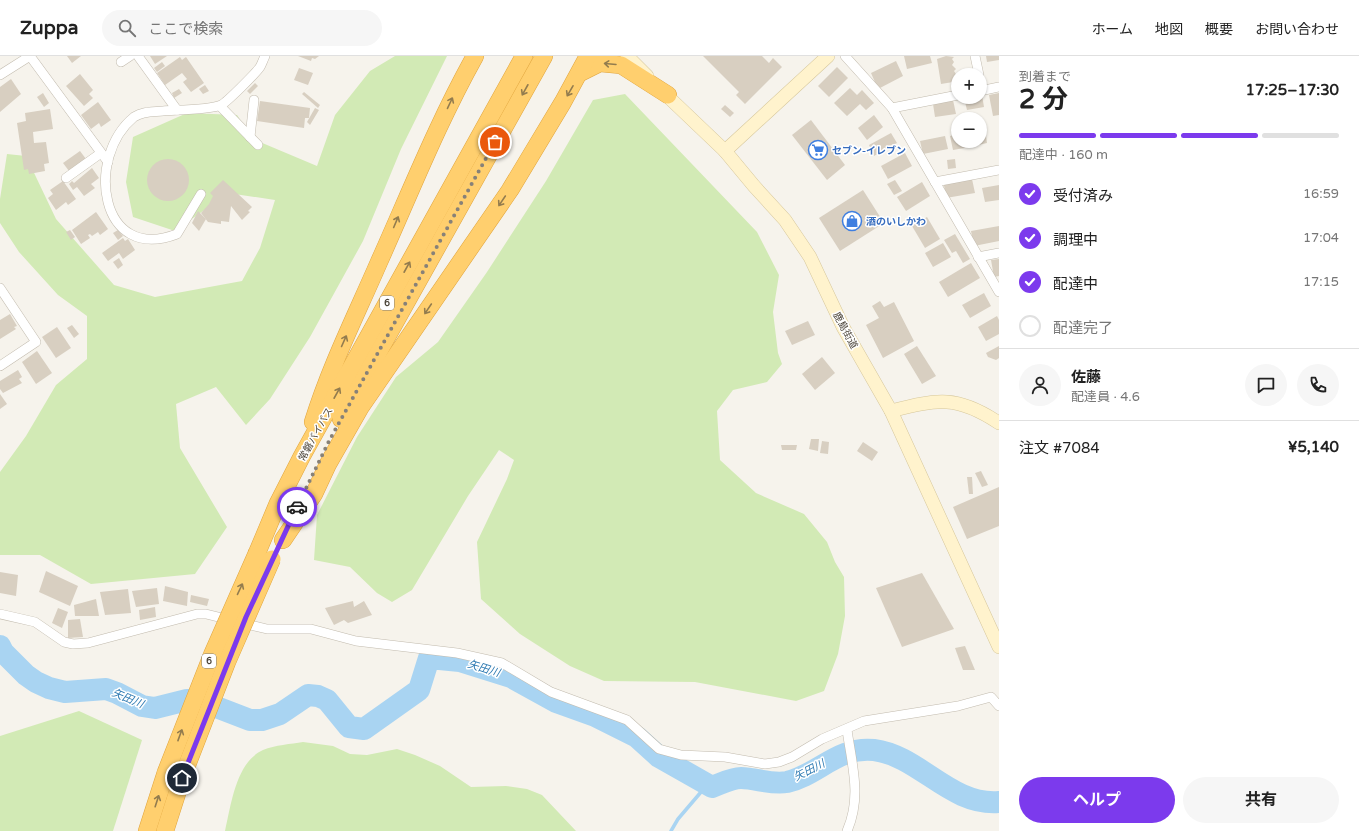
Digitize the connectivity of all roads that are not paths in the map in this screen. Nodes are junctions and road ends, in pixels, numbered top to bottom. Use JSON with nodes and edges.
{"nodes":[{"id":1,"x":30,"y":56,"type":"edge"},
{"id":2,"x":130,"y":56,"type":"edge"},
{"id":3,"x":138,"y":56,"type":"edge"},
{"id":4,"x":265,"y":56,"type":"edge"},
{"id":5,"x":475,"y":56,"type":"edge"},
{"id":6,"x":524,"y":56,"type":"edge"},
{"id":7,"x":544,"y":56,"type":"edge"},
{"id":8,"x":588,"y":56,"type":"edge"},
{"id":9,"x":628,"y":56,"type":"edge"},
{"id":10,"x":828,"y":56,"type":"edge"},
{"id":11,"x":845,"y":56,"type":"edge"},
{"id":12,"x":975,"y":56,"type":"edge"},
{"id":13,"x":121,"y":62,"type":"dead end"},
{"id":14,"x":978,"y":68,"type":"edge"},
{"id":15,"x":580,"y":73,"type":"junction"},
{"id":16,"x":0,"y":75,"type":"edge"},
{"id":17,"x":999,"y":87,"type":"edge"},
{"id":18,"x":987,"y":88,"type":"edge"},
{"id":19,"x":668,"y":96,"type":"junction"},
{"id":20,"x":951,"y":96,"type":"edge"},
{"id":21,"x":254,"y":100,"type":"dead end"},
{"id":22,"x":220,"y":106,"type":"junction"},
{"id":23,"x":892,"y":108,"type":"junction"},
{"id":24,"x":177,"y":110,"type":"junction"},
{"id":25,"x":250,"y":137,"type":"junction"},
{"id":26,"x":258,"y":144,"type":"dead end"},
{"id":27,"x":725,"y":151,"type":"junction"},
{"id":28,"x":101,"y":153,"type":"junction"},
{"id":29,"x":108,"y":162,"type":"junction"},
{"id":30,"x":999,"y":170,"type":"edge"},
{"id":31,"x":66,"y":178,"type":"dead end"},
{"id":32,"x":935,"y":182,"type":"junction"},
{"id":33,"x":201,"y":194,"type":"dead end"},
{"id":34,"x":999,"y":253,"type":"edge"},
{"id":35,"x":978,"y":257,"type":"junction"},
{"id":36,"x":0,"y":288,"type":"edge"},
{"id":37,"x":999,"y":292,"type":"edge"},
{"id":38,"x":0,"y":366,"type":"edge"},
{"id":39,"x":891,"y":411,"type":"junction"},
{"id":40,"x":999,"y":423,"type":"edge"},
{"id":41,"x":302,"y":456,"type":"junction"},
{"id":42,"x":283,"y":540,"type":"junction"},
{"id":43,"x":265,"y":556,"type":"junction"},
{"id":44,"x":0,"y":614,"type":"edge"},
{"id":45,"x":999,"y":647,"type":"edge"},
{"id":46,"x":999,"y":706,"type":"edge"},
{"id":47,"x":847,"y":730,"type":"junction"},
{"id":48,"x":147,"y":831,"type":"edge"},
{"id":49,"x":165,"y":831,"type":"edge"},
{"id":50,"x":847,"y":831,"type":"edge"}],
"edges":[{"from":1,"to":16,"type":"street"},
{"from":1,"to":28,"type":"street"},
{"from":2,"to":13,"type":"street"},
{"from":3,"to":24,"type":"street"},
{"from":4,"to":22,"type":"street"},
{"from":41,"to":5,"type":"highway","one_way":true},
{"from":41,"to":6,"type":"highway","name":"常磐バイパス","number":"6","one_way":true},
{"from":7,"to":42,"type":"highway","name":"常磐バイパス","number":"6","one_way":true},
{"from":8,"to":15,"type":"highway"},
{"from":9,"to":19,"type":"street","name":"鹿島街道"},
{"from":10,"to":27,"type":"street"},
{"from":11,"to":23,"type":"street"},
{"from":12,"to":14,"type":"street"},
{"from":19,"to":15,"type":"highway","one_way":true},
{"from":15,"to":42,"type":"highway","one_way":true},
{"from":17,"to":18,"type":"street"},
{"from":19,"to":27,"type":"street","name":"鹿島街道"},
{"from":20,"to":23,"type":"street"},
{"from":21,"to":25,"type":"street"},
{"from":22,"to":24,"type":"street"},
{"from":22,"to":25,"type":"street"},
{"from":23,"to":32,"type":"street"},
{"from":24,"to":29,"type":"street"},
{"from":25,"to":26,"type":"street"},
{"from":27,"to":39,"type":"street","name":"鹿島街道"},
{"from":28,"to":29,"type":"street"},
{"from":28,"to":31,"type":"street"},
{"from":29,"to":33,"type":"street"},
{"from":30,"to":32,"type":"street"},
{"from":32,"to":35,"type":"street"},
{"from":34,"to":35,"type":"street"},
{"from":35,"to":37,"type":"street"},
{"from":36,"to":38,"type":"street"},
{"from":39,"to":40,"type":"street"},
{"from":39,"to":45,"type":"street","name":"鹿島街道"},
{"from":41,"to":43,"type":"highway","name":"常磐バイパス","number":"6"},
{"from":42,"to":43,"type":"highway","name":"常磐バイパス","number":"6"},
{"from":48,"to":43,"type":"highway","name":"常磐バイパス","number":"6","one_way":true,"bridge":true},
{"from":43,"to":49,"type":"highway","name":"常磐バイパス","number":"6","bridge":true},
{"from":44,"to":47,"type":"street"},
{"from":46,"to":47,"type":"street"},
{"from":47,"to":50,"type":"street"}]}
